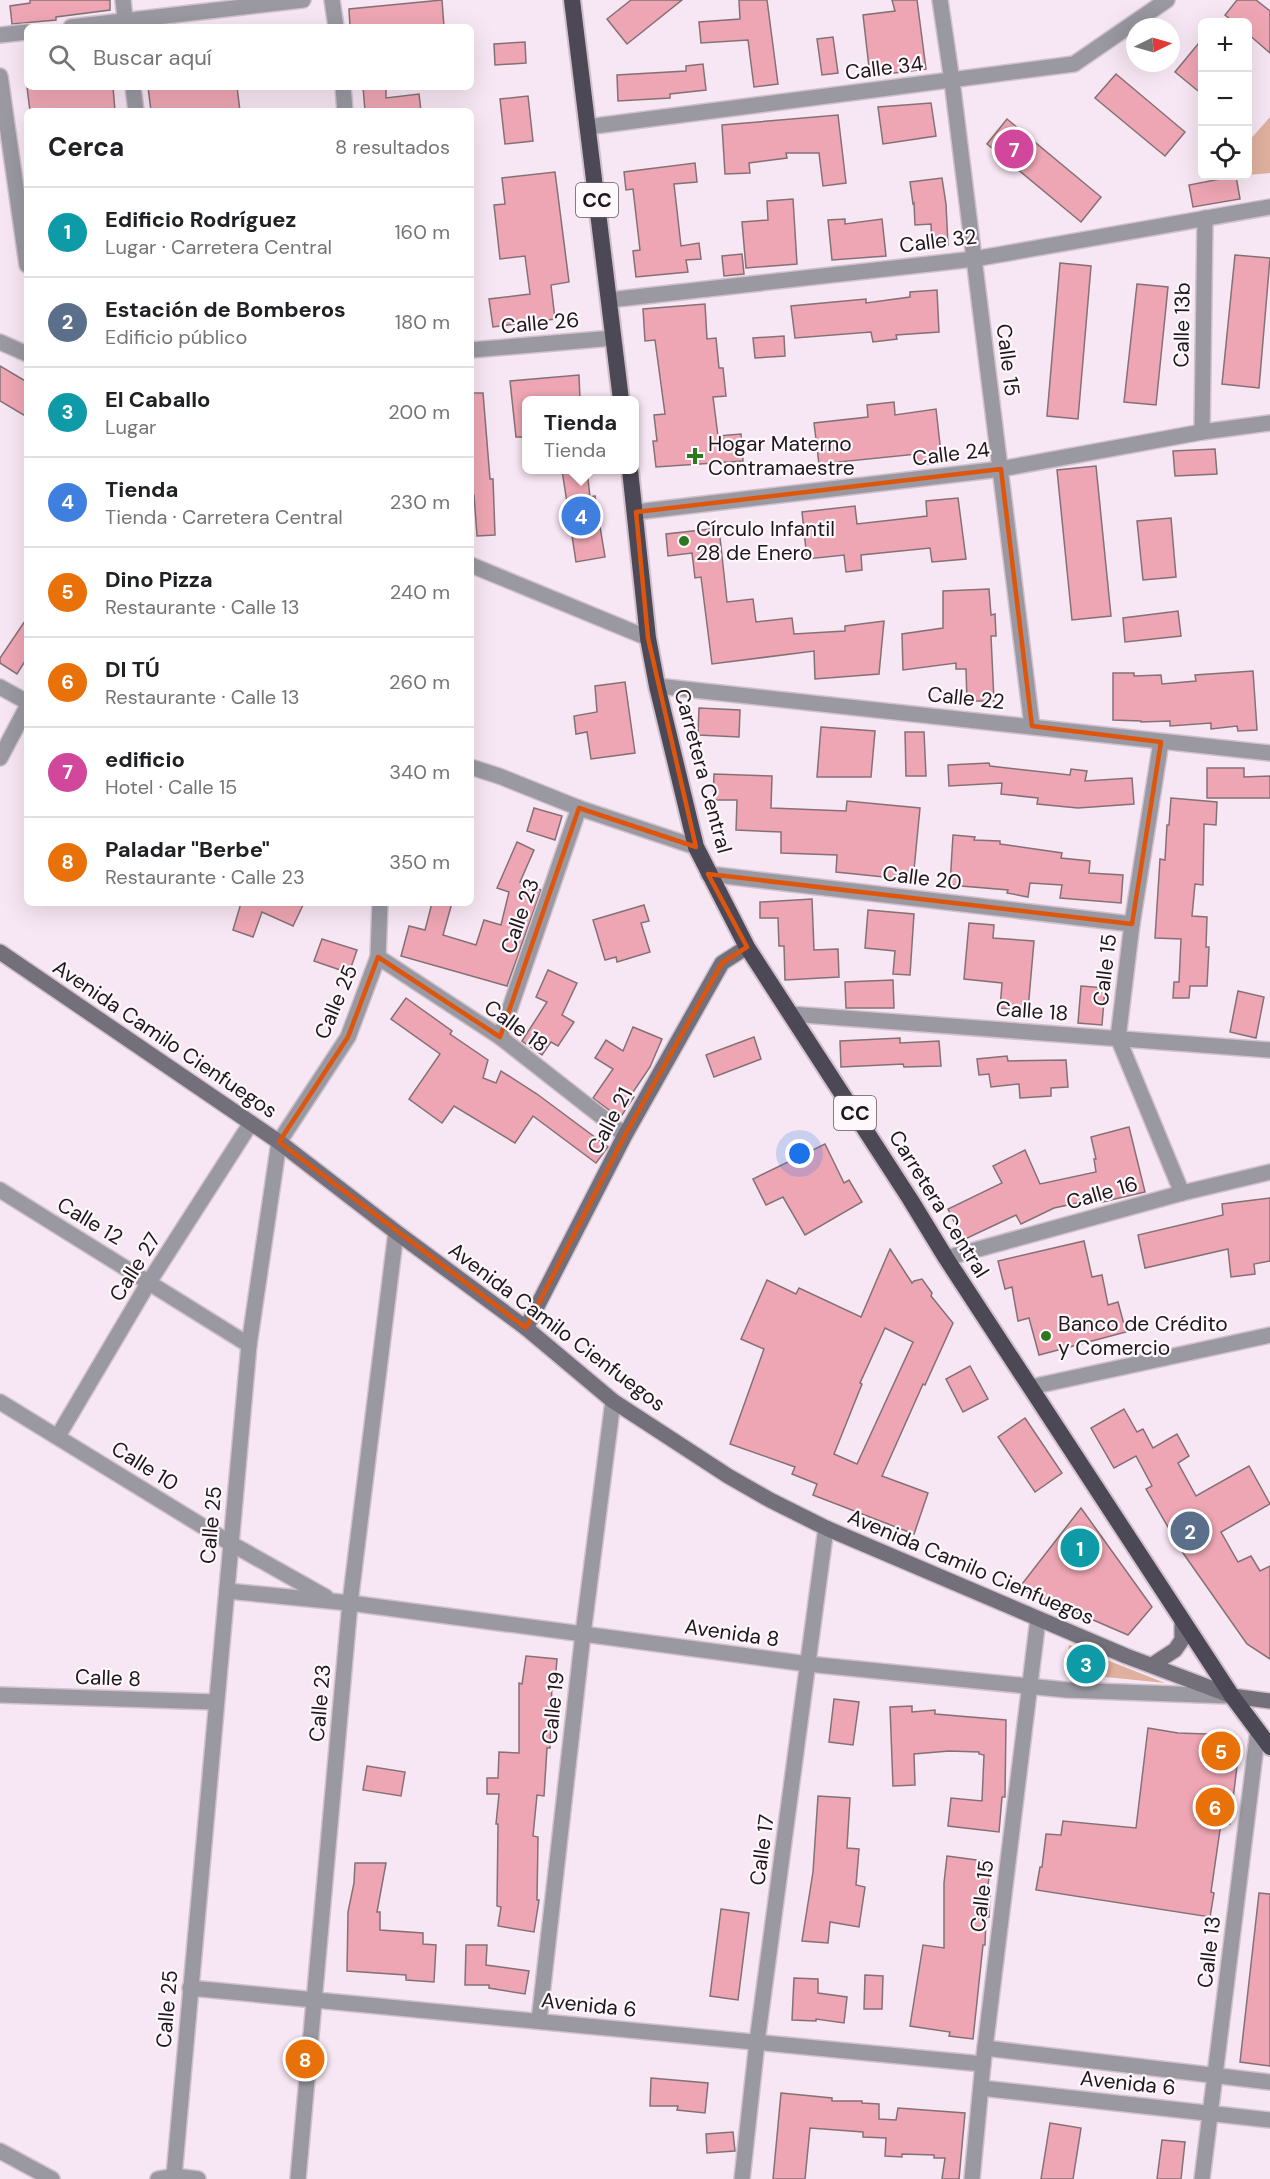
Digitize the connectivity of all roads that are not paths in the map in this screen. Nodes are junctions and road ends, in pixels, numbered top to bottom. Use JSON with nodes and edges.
{"nodes":[{"id":1,"x":123,"y":0,"type":"edge"},
{"id":2,"x":303,"y":0,"type":"edge"},
{"id":3,"x":332,"y":0,"type":"edge"},
{"id":4,"x":572,"y":0,"type":"edge"},
{"id":5,"x":940,"y":0,"type":"edge"},
{"id":6,"x":1167,"y":0,"type":"edge"},
{"id":7,"x":126,"y":24,"type":"edge"},
{"id":8,"x":336,"y":24,"type":"edge"},
{"id":9,"x":24,"y":32,"type":"edge"},
{"id":10,"x":0,"y":35,"type":"edge"},
{"id":11,"x":0,"y":76,"type":"edge"},
{"id":12,"x":952,"y":81,"type":"junction"},
{"id":13,"x":133,"y":90,"type":"edge"},
{"id":14,"x":343,"y":90,"type":"edge"},
{"id":15,"x":136,"y":108,"type":"edge"},
{"id":16,"x":345,"y":108,"type":"edge"},
{"id":17,"x":587,"y":127,"type":"junction"},
{"id":18,"x":1270,"y":207,"type":"edge"},
{"id":19,"x":1205,"y":218,"type":"junction"},
{"id":20,"x":24,"y":244,"type":"edge"},
{"id":21,"x":974,"y":259,"type":"junction"},
{"id":22,"x":609,"y":300,"type":"junction"},
{"id":23,"x":613,"y":338,"type":"junction"},
{"id":24,"x":0,"y":342,"type":"edge"},
{"id":25,"x":474,"y":350,"type":"edge"},
{"id":26,"x":24,"y":353,"type":"edge"},
{"id":27,"x":620,"y":396,"type":"edge"},
{"id":28,"x":1270,"y":423,"type":"edge"},
{"id":29,"x":1202,"y":432,"type":"junction"},
{"id":30,"x":1001,"y":469,"type":"junction"},
{"id":31,"x":631,"y":474,"type":"edge"},
{"id":32,"x":636,"y":512,"type":"junction"},
{"id":33,"x":474,"y":566,"type":"edge"},
{"id":34,"x":648,"y":638,"type":"junction"},
{"id":35,"x":657,"y":686,"type":"junction"},
{"id":36,"x":0,"y":687,"type":"edge"},
{"id":37,"x":24,"y":700,"type":"edge"},
{"id":38,"x":24,"y":713,"type":"edge"},
{"id":39,"x":1032,"y":726,"type":"junction"},
{"id":40,"x":1161,"y":742,"type":"junction"},
{"id":41,"x":1270,"y":753,"type":"edge"},
{"id":42,"x":0,"y":758,"type":"edge"},
{"id":43,"x":474,"y":768,"type":"edge"},
{"id":44,"x":579,"y":808,"type":"junction"},
{"id":45,"x":696,"y":847,"type":"junction"},
{"id":46,"x":708,"y":874,"type":"junction"},
{"id":47,"x":380,"y":906,"type":"edge"},
{"id":48,"x":1132,"y":924,"type":"junction"},
{"id":49,"x":747,"y":947,"type":"junction"},
{"id":50,"x":0,"y":952,"type":"edge"},
{"id":51,"x":378,"y":957,"type":"junction"},
{"id":52,"x":790,"y":1014,"type":"junction"},
{"id":53,"x":500,"y":1037,"type":"junction"},
{"id":54,"x":1118,"y":1038,"type":"junction"},
{"id":55,"x":1270,"y":1050,"type":"edge"},
{"id":56,"x":251,"y":1123,"type":"junction"},
{"id":57,"x":625,"y":1135,"type":"junction"},
{"id":58,"x":279,"y":1142,"type":"junction"},
{"id":59,"x":1270,"y":1173,"type":"edge"},
{"id":60,"x":0,"y":1190,"type":"edge"},
{"id":61,"x":1182,"y":1192,"type":"junction"},
{"id":62,"x":396,"y":1232,"type":"junction"},
{"id":63,"x":946,"y":1258,"type":"junction"},
{"id":64,"x":149,"y":1282,"type":"junction"},
{"id":65,"x":526,"y":1328,"type":"junction"},
{"id":66,"x":1270,"y":1335,"type":"edge"},
{"id":67,"x":249,"y":1345,"type":"junction"},
{"id":68,"x":1031,"y":1387,"type":"junction"},
{"id":69,"x":613,"y":1401,"type":"junction"},
{"id":70,"x":0,"y":1402,"type":"edge"},
{"id":71,"x":58,"y":1436,"type":"junction"},
{"id":72,"x":826,"y":1528,"type":"junction"},
{"id":73,"x":230,"y":1543,"type":"junction"},
{"id":74,"x":227,"y":1591,"type":"junction"},
{"id":75,"x":331,"y":1600,"type":"junction"},
{"id":76,"x":350,"y":1603,"type":"junction"},
{"id":77,"x":1038,"y":1619,"type":"junction"},
{"id":78,"x":1182,"y":1619,"type":"junction"},
{"id":79,"x":583,"y":1634,"type":"junction"},
{"id":80,"x":808,"y":1664,"type":"junction"},
{"id":81,"x":1152,"y":1665,"type":"junction"},
{"id":82,"x":1028,"y":1688,"type":"junction"},
{"id":83,"x":0,"y":1695,"type":"edge"},
{"id":84,"x":1232,"y":1696,"type":"junction"},
{"id":85,"x":1270,"y":1701,"type":"edge"},
{"id":86,"x":215,"y":1702,"type":"junction"},
{"id":87,"x":1258,"y":1730,"type":"junction"},
{"id":88,"x":1270,"y":1747,"type":"edge"},
{"id":89,"x":190,"y":1988,"type":"junction"},
{"id":90,"x":314,"y":2000,"type":"junction"},
{"id":91,"x":539,"y":2021,"type":"junction"},
{"id":92,"x":757,"y":2042,"type":"junction"},
{"id":93,"x":985,"y":2048,"type":"junction"},
{"id":94,"x":983,"y":2064,"type":"junction"},
{"id":95,"x":1215,"y":2075,"type":"junction"},
{"id":96,"x":1270,"y":2082,"type":"edge"},
{"id":97,"x":981,"y":2088,"type":"junction"},
{"id":98,"x":1210,"y":2114,"type":"junction"},
{"id":99,"x":1270,"y":2120,"type":"edge"},
{"id":100,"x":0,"y":2151,"type":"edge"},
{"id":101,"x":174,"y":2176,"type":"junction"},
{"id":102,"x":52,"y":2179,"type":"edge"},
{"id":103,"x":158,"y":2179,"type":"edge"},
{"id":104,"x":198,"y":2179,"type":"edge"},
{"id":105,"x":298,"y":2179,"type":"edge"},
{"id":106,"x":742,"y":2179,"type":"edge"},
{"id":107,"x":972,"y":2179,"type":"edge"},
{"id":108,"x":1202,"y":2179,"type":"edge"}],
"edges":[{"from":1,"to":7,"type":"street"},
{"from":2,"to":7,"type":"street"},
{"from":3,"to":8,"type":"street"},
{"from":4,"to":17,"type":"highway","number":"CC"},
{"from":5,"to":12,"type":"street","name":"Calle 15"},
{"from":6,"to":12,"type":"street","name":"Calle 34"},
{"from":9,"to":10,"type":"street"},
{"from":11,"to":20,"type":"street"},
{"from":12,"to":17,"type":"street","name":"Calle 34"},
{"from":12,"to":21,"type":"street","name":"Calle 15"},
{"from":13,"to":15,"type":"street"},
{"from":14,"to":16,"type":"street"},
{"from":17,"to":22,"type":"highway","number":"CC"},
{"from":18,"to":19,"type":"street","name":"Calle 32"},
{"from":19,"to":21,"type":"street","name":"Calle 32"},
{"from":19,"to":29,"type":"street","name":"Calle 13b"},
{"from":21,"to":22,"type":"street","name":"Calle 32"},
{"from":21,"to":30,"type":"street","name":"Calle 15"},
{"from":22,"to":23,"type":"highway","number":"CC"},
{"from":23,"to":25,"type":"street","name":"Calle 26"},
{"from":23,"to":27,"type":"highway","number":"CC"},
{"from":24,"to":26,"type":"street"},
{"from":28,"to":29,"type":"street","name":"Calle 24"},
{"from":29,"to":30,"type":"street","name":"Calle 24"},
{"from":30,"to":32,"type":"street","name":"Calle 24"},
{"from":30,"to":39,"type":"street","name":"Calle 15"},
{"from":31,"to":32,"type":"highway","name":"Carretera Central","number":"CC"},
{"from":32,"to":34,"type":"highway","name":"Carretera Central","number":"CC"},
{"from":33,"to":34,"type":"street"},
{"from":34,"to":35,"type":"highway","name":"Carretera Central","number":"CC"},
{"from":35,"to":39,"type":"street","name":"Calle 22"},
{"from":35,"to":45,"type":"highway","name":"Carretera Central","number":"CC"},
{"from":36,"to":37,"type":"street"},
{"from":38,"to":42,"type":"street"},
{"from":39,"to":40,"type":"street","name":"Calle 22"},
{"from":40,"to":41,"type":"street","name":"Calle 22"},
{"from":40,"to":48,"type":"street","name":"Calle 15"},
{"from":43,"to":44,"type":"street"},
{"from":44,"to":45,"type":"street"},
{"from":44,"to":53,"type":"street","name":"Calle 23"},
{"from":45,"to":46,"type":"highway","name":"Carretera Central","number":"CC"},
{"from":46,"to":48,"type":"street","name":"Calle 20"},
{"from":46,"to":49,"type":"highway","name":"Carretera Central","number":"CC"},
{"from":47,"to":51,"type":"street","name":"Calle 25"},
{"from":48,"to":54,"type":"street","name":"Calle 15"},
{"from":49,"to":52,"type":"highway","name":"Carretera Central","number":"CC"},
{"from":49,"to":57,"type":"main road","name":"Calle 21"},
{"from":50,"to":56,"type":"main road","name":"Avenida Camilo Cienfuegos"},
{"from":51,"to":53,"type":"street","name":"Calle 18"},
{"from":51,"to":58,"type":"street","name":"Calle 25"},
{"from":52,"to":54,"type":"street","name":"Calle 18"},
{"from":52,"to":63,"type":"highway","name":"Carretera Central","number":"CC"},
{"from":53,"to":57,"type":"street","name":"Calle 18"},
{"from":54,"to":55,"type":"street","name":"Calle 18"},
{"from":54,"to":61,"type":"street","name":"Calle 15"},
{"from":56,"to":58,"type":"main road","name":"Avenida Camilo Cienfuegos"},
{"from":56,"to":64,"type":"street","name":"Calle 27"},
{"from":57,"to":65,"type":"main road","name":"Calle 21"},
{"from":58,"to":62,"type":"main road","name":"Avenida Camilo Cienfuegos"},
{"from":58,"to":67,"type":"street","name":"Calle 25"},
{"from":59,"to":61,"type":"street","name":"Calle 16"},
{"from":60,"to":64,"type":"street","name":"Calle 12"},
{"from":61,"to":63,"type":"street","name":"Calle 16"},
{"from":62,"to":65,"type":"main road","name":"Avenida Camilo Cienfuegos"},
{"from":62,"to":76,"type":"street","name":"Calle 23"},
{"from":63,"to":68,"type":"highway","name":"Carretera Central","number":"CC"},
{"from":64,"to":67,"type":"street","name":"Calle 12"},
{"from":64,"to":71,"type":"street","name":"Calle 27"},
{"from":65,"to":69,"type":"main road","name":"Avenida Camilo Cienfuegos"},
{"from":66,"to":68,"type":"street"},
{"from":67,"to":73,"type":"street","name":"Calle 25"},
{"from":68,"to":78,"type":"highway","name":"Carretera Central","number":"CC"},
{"from":69,"to":72,"type":"main road","name":"Avenida Camilo Cienfuegos"},
{"from":69,"to":79,"type":"street","name":"Calle 19"},
{"from":70,"to":71,"type":"street","name":"Calle 10"},
{"from":71,"to":73,"type":"street","name":"Calle 10"},
{"from":72,"to":77,"type":"main road","name":"Avenida Camilo Cienfuegos"},
{"from":72,"to":80,"type":"street","name":"Calle 17"},
{"from":73,"to":74,"type":"street","name":"Calle 25"},
{"from":73,"to":75,"type":"street","name":"Calle 10"},
{"from":74,"to":75,"type":"street","name":"Avenida 8"},
{"from":74,"to":86,"type":"street","name":"Calle 25"},
{"from":75,"to":76,"type":"street","name":"Avenida 8"},
{"from":76,"to":79,"type":"street","name":"Avenida 8"},
{"from":76,"to":90,"type":"street","name":"Calle 23"},
{"from":77,"to":81,"type":"main road","name":"Avenida Camilo Cienfuegos"},
{"from":77,"to":82,"type":"street","name":"Calle 15"},
{"from":78,"to":81,"type":"main road"},
{"from":78,"to":84,"type":"highway","name":"Carretera Central","number":"CC"},
{"from":79,"to":80,"type":"street","name":"Avenida 8"},
{"from":79,"to":91,"type":"street","name":"Calle 19"},
{"from":80,"to":82,"type":"street","name":"Avenida 8"},
{"from":80,"to":92,"type":"street","name":"Calle 17"},
{"from":81,"to":84,"type":"main road","name":"Avenida Camilo Cienfuegos"},
{"from":82,"to":84,"type":"street","name":"Avenida 8"},
{"from":82,"to":93,"type":"street","name":"Calle 15"},
{"from":83,"to":86,"type":"street","name":"Calle 8"},
{"from":84,"to":85,"type":"main road","name":"Avenida Camilo Cienfuegos"},
{"from":84,"to":87,"type":"highway","name":"Carretera Central","number":"CC"},
{"from":86,"to":89,"type":"street","name":"Calle 25"},
{"from":87,"to":88,"type":"highway","name":"Carretera Central","number":"CC"},
{"from":87,"to":95,"type":"street","name":"Calle 13"},
{"from":89,"to":90,"type":"street","name":"Avenida 6"},
{"from":89,"to":101,"type":"street","name":"Calle 25"},
{"from":90,"to":91,"type":"street","name":"Avenida 6"},
{"from":90,"to":105,"type":"street","name":"Calle 23"},
{"from":91,"to":92,"type":"street","name":"Avenida 6"},
{"from":92,"to":94,"type":"street","name":"Avenida 6"},
{"from":92,"to":106,"type":"street","name":"Calle 17"},
{"from":93,"to":94,"type":"street","name":"Calle 15"},
{"from":93,"to":95,"type":"street","name":"Avenida 6"},
{"from":94,"to":97,"type":"street","name":"Calle 15"},
{"from":95,"to":96,"type":"street","name":"Avenida 6"},
{"from":95,"to":98,"type":"street","name":"Calle 13"},
{"from":97,"to":98,"type":"street","name":"Avenida 6"},
{"from":97,"to":107,"type":"street","name":"Calle 15"},
{"from":98,"to":99,"type":"street","name":"Avenida 6"},
{"from":98,"to":108,"type":"street","name":"Calle 13"},
{"from":100,"to":102,"type":"street"},
{"from":101,"to":103,"type":"street"},
{"from":101,"to":104,"type":"street"}]}
